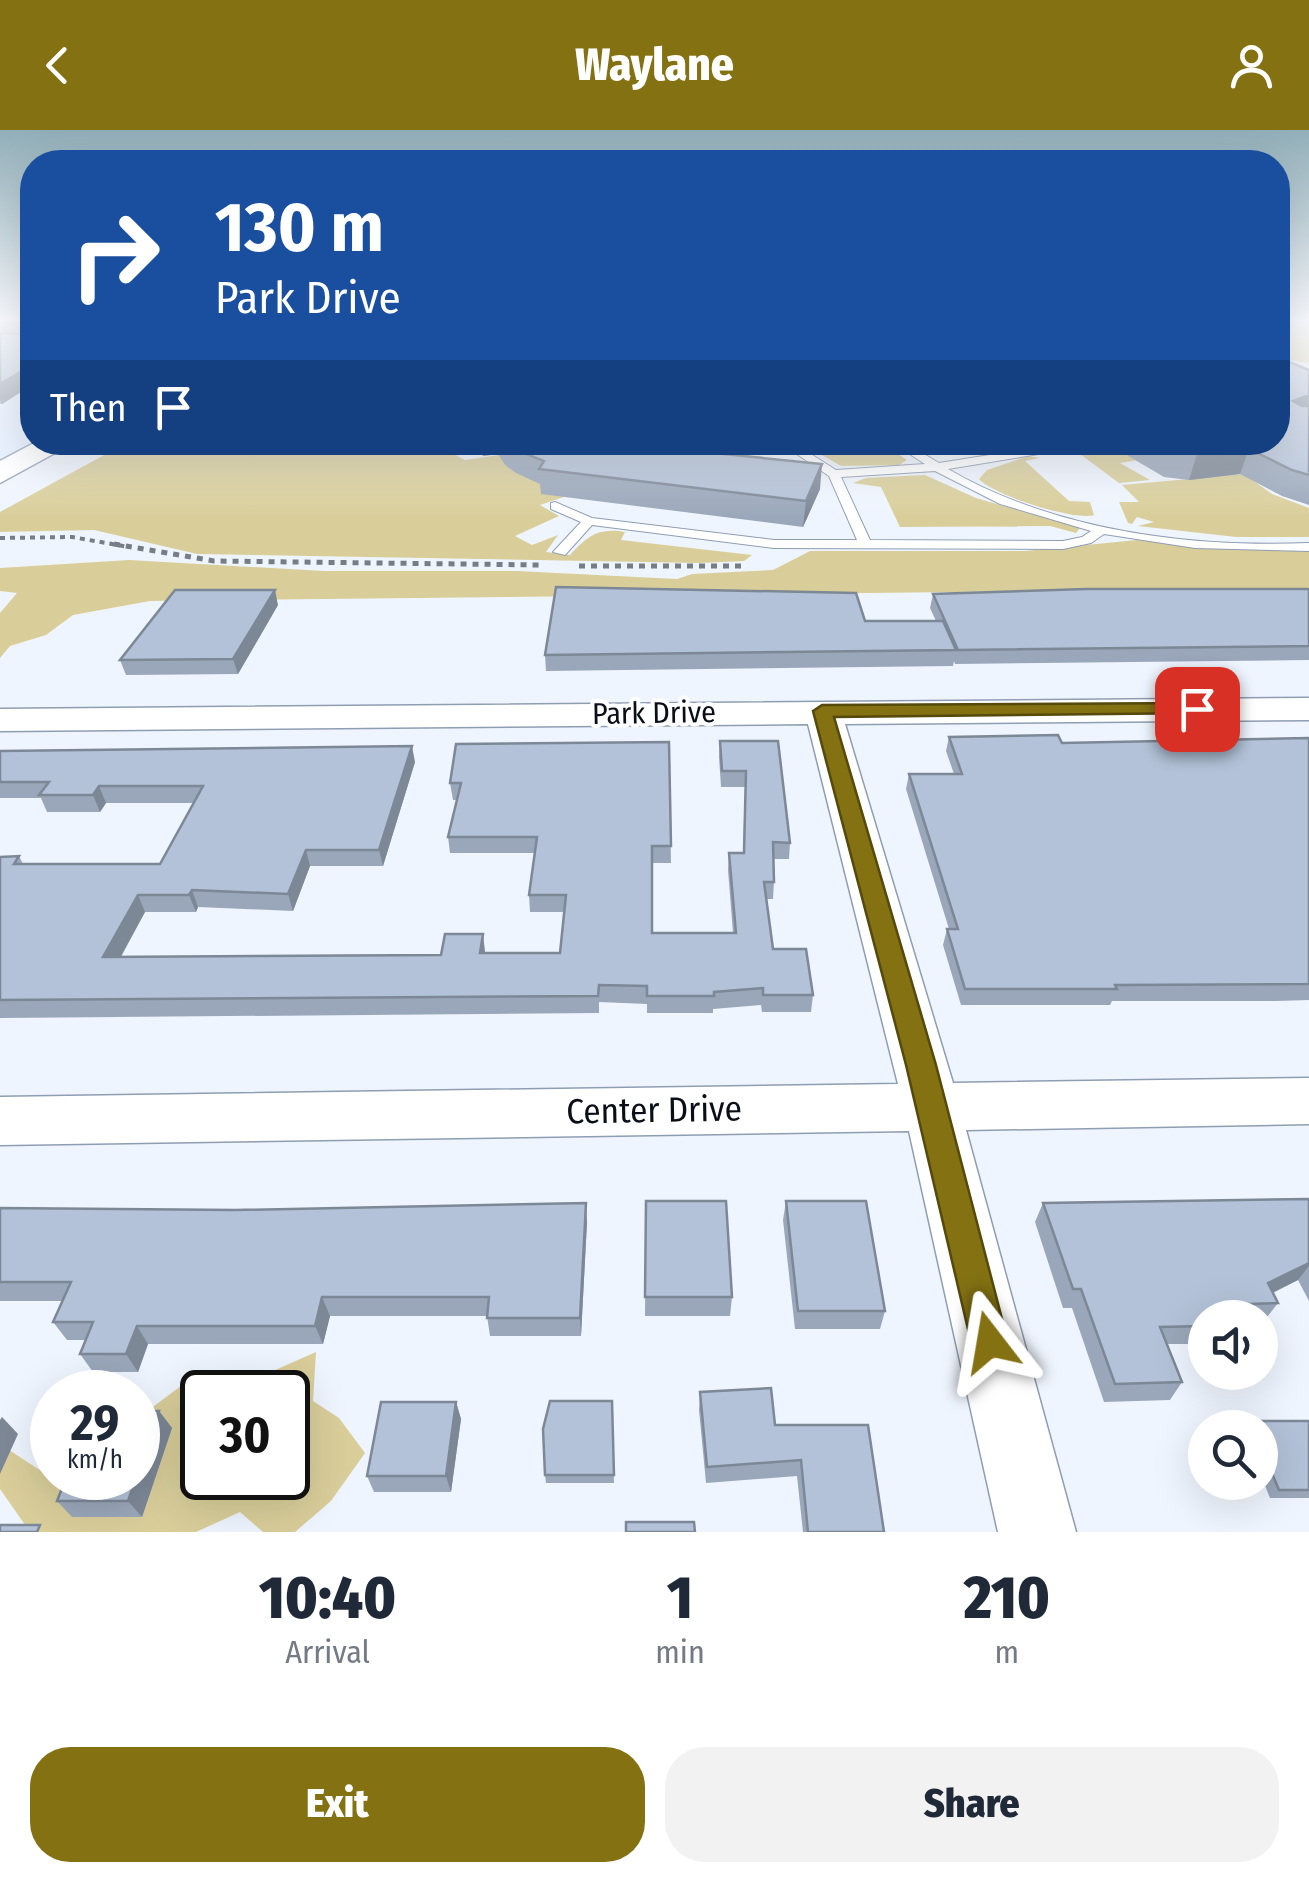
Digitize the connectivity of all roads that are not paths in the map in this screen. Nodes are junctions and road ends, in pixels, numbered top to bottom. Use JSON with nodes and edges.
{"nodes":[{"id":1,"x":36,"y":455,"type":"edge"},
{"id":2,"x":804,"y":455,"type":"edge"},
{"id":3,"x":917,"y":455,"type":"edge"},
{"id":4,"x":1012,"y":455,"type":"edge"},
{"id":5,"x":936,"y":467,"type":"junction"},
{"id":6,"x":0,"y":474,"type":"edge"},
{"id":7,"x":834,"y":474,"type":"junction"},
{"id":8,"x":555,"y":506,"type":"edge"},
{"id":9,"x":589,"y":520,"type":"junction"},
{"id":10,"x":1104,"y":528,"type":"junction"},
{"id":11,"x":866,"y":546,"type":"junction"},
{"id":12,"x":1309,"y":547,"type":"edge"},
{"id":13,"x":562,"y":559,"type":"road end"},
{"id":14,"x":1309,"y":709,"type":"edge"},
{"id":15,"x":822,"y":711,"type":"junction"},
{"id":16,"x":0,"y":720,"type":"edge"},
{"id":17,"x":1309,"y":1101,"type":"edge"},
{"id":18,"x":931,"y":1105,"type":"junction"},
{"id":19,"x":0,"y":1121,"type":"edge"},
{"id":20,"x":1037,"y":1532,"type":"edge"}],
"edges":[{"from":1,"to":6,"type":"main road"},
{"from":2,"to":7,"type":"lane"},
{"from":3,"to":5,"type":"lane"},
{"from":4,"to":5,"type":"lane"},
{"from":5,"to":7,"type":"lane"},
{"from":5,"to":10,"type":"lane"},
{"from":7,"to":11,"type":"lane"},
{"from":8,"to":9,"type":"lane"},
{"from":9,"to":11,"type":"lane"},
{"from":9,"to":13,"type":"lane"},
{"from":10,"to":11,"type":"lane"},
{"from":10,"to":12,"type":"lane"},
{"from":14,"to":15,"type":"street","name":"Park Drive"},
{"from":15,"to":16,"type":"street","name":"Park Drive"},
{"from":15,"to":18,"type":"street"},
{"from":17,"to":18,"type":"street","name":"Center Drive"},
{"from":18,"to":19,"type":"street","name":"Center Drive"},
{"from":18,"to":20,"type":"street"}]}
